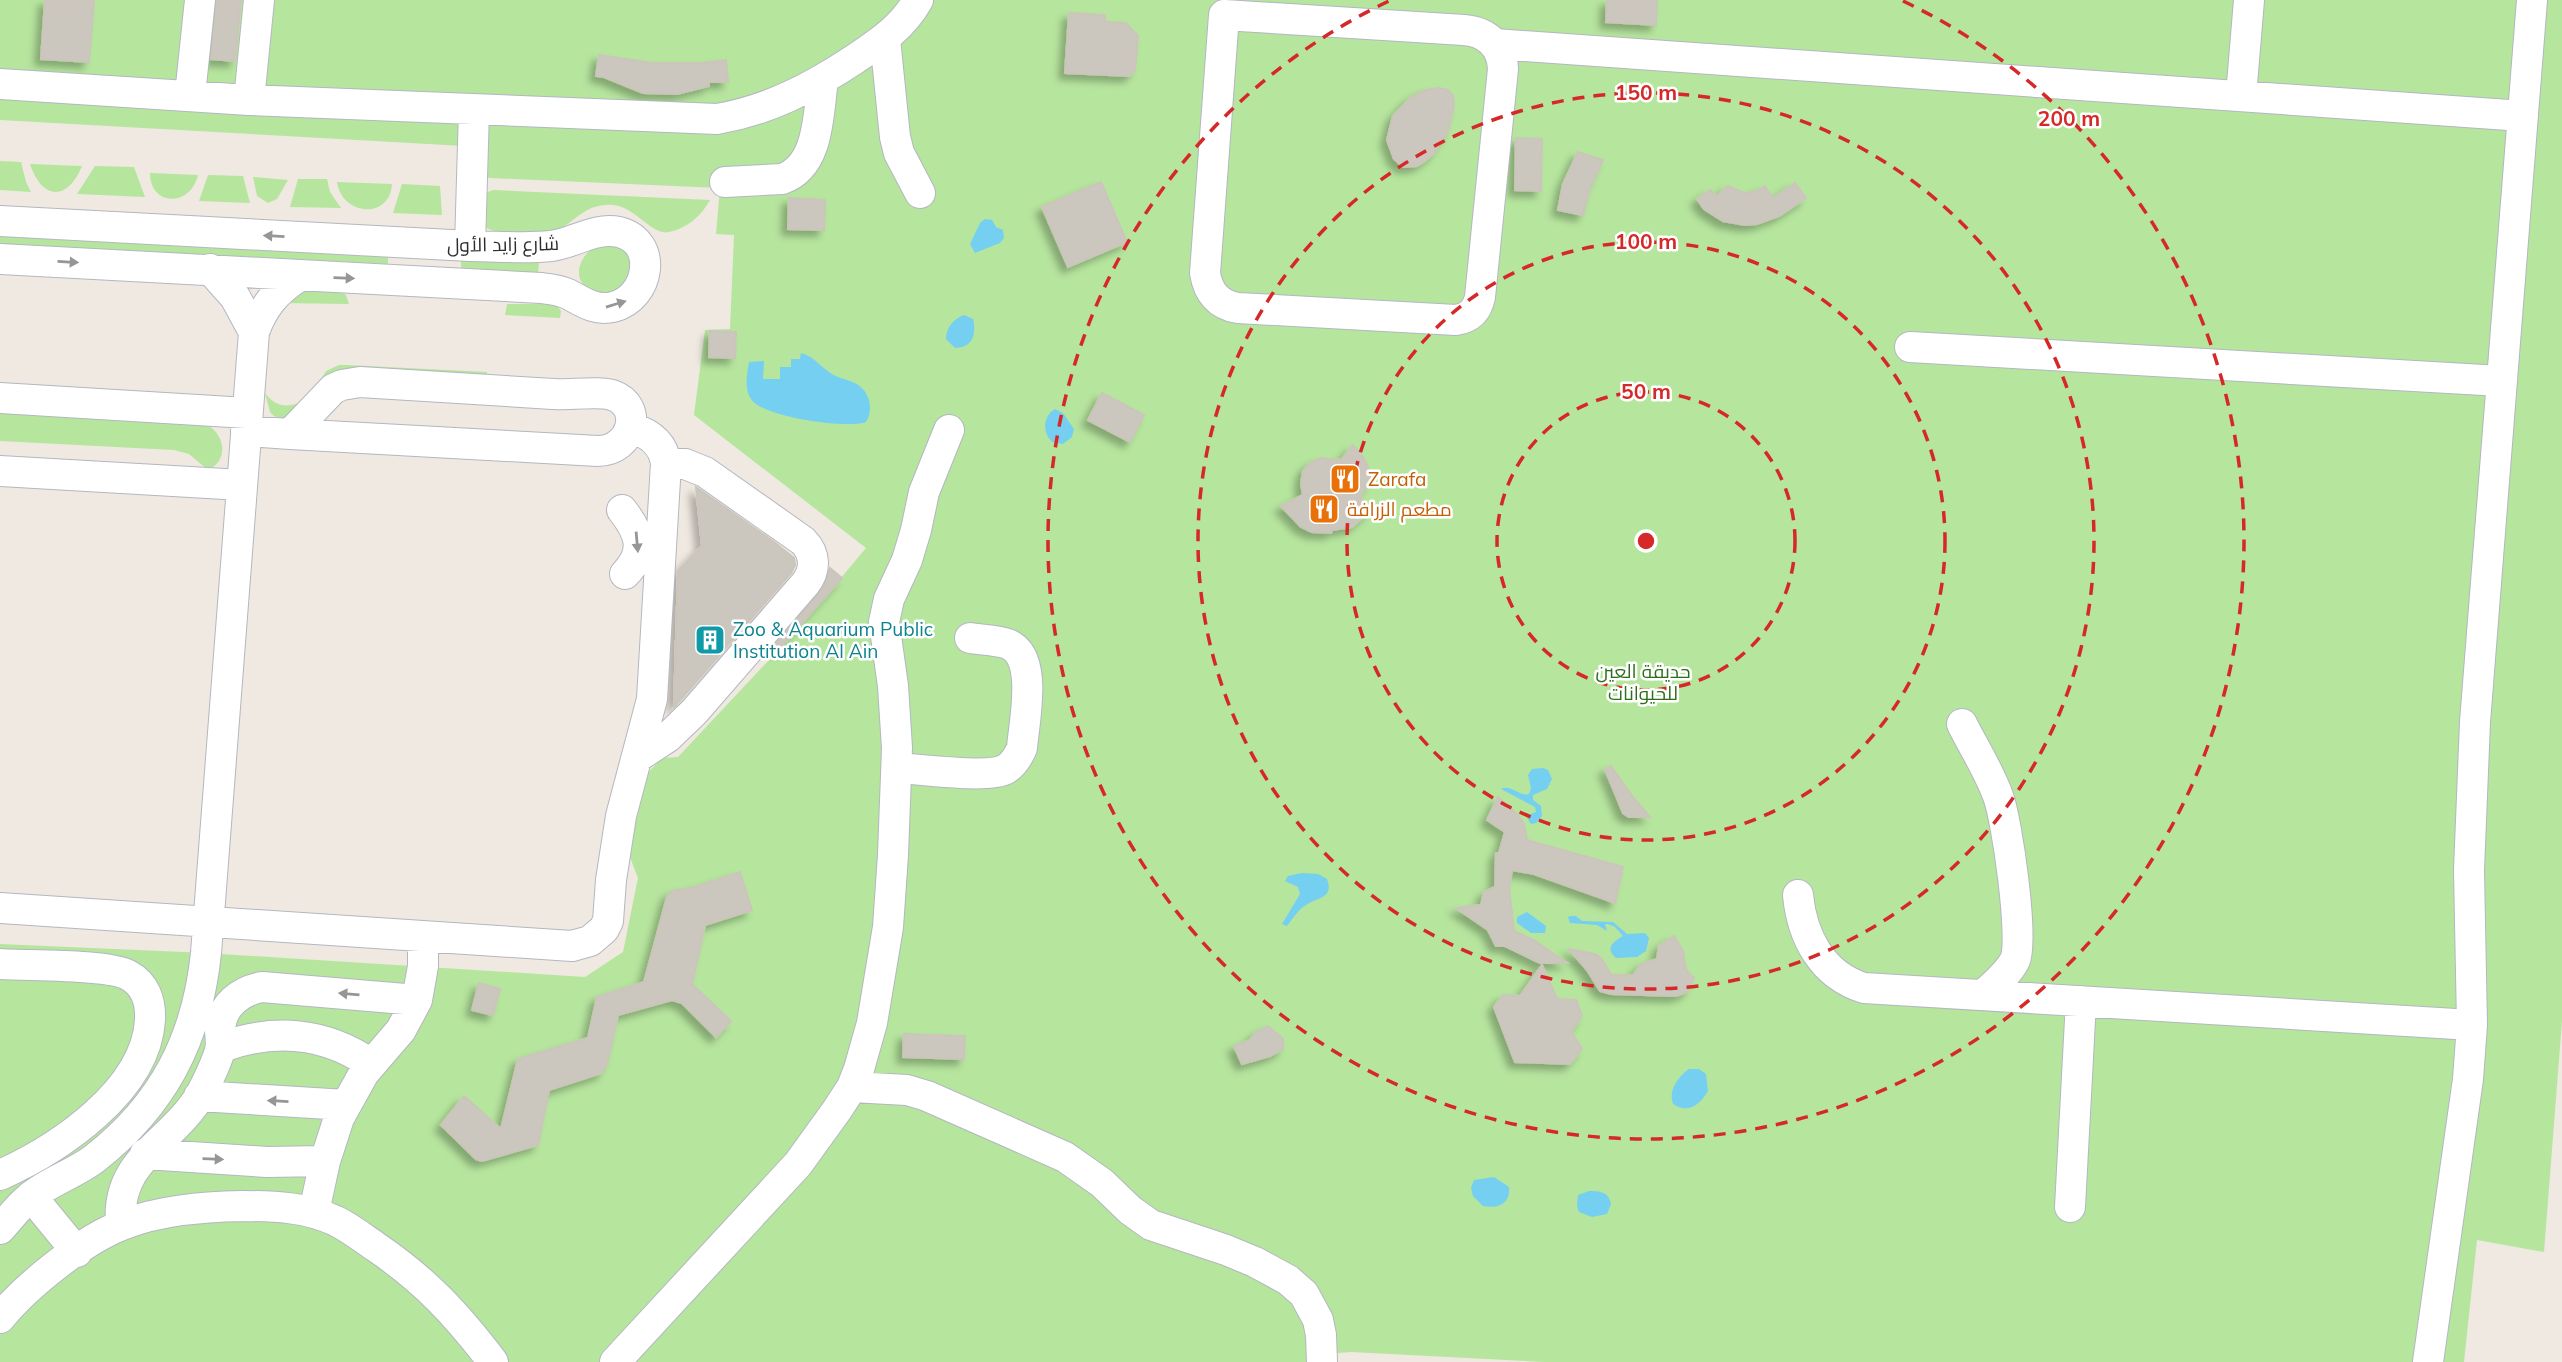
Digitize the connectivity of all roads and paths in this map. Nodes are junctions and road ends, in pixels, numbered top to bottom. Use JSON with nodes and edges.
{"nodes":[{"id":1,"x":200,"y":0,"type":"edge"},
{"id":2,"x":259,"y":0,"type":"edge"},
{"id":3,"x":918,"y":0,"type":"edge"},
{"id":4,"x":2249,"y":0,"type":"edge"},
{"id":5,"x":2532,"y":0,"type":"edge"},
{"id":6,"x":1224,"y":7,"type":"edge"},
{"id":7,"x":884,"y":39,"type":"junction"},
{"id":8,"x":1495,"y":44,"type":"junction"},
{"id":9,"x":824,"y":80,"type":"junction"},
{"id":10,"x":0,"y":84,"type":"edge"},
{"id":11,"x":190,"y":95,"type":"junction"},
{"id":12,"x":2241,"y":96,"type":"junction"},
{"id":13,"x":249,"y":100,"type":"junction"},
{"id":14,"x":474,"y":110,"type":"junction"},
{"id":15,"x":2523,"y":116,"type":"junction"},
{"id":16,"x":725,"y":182,"type":"dead end"},
{"id":17,"x":920,"y":193,"type":"dead end"},
{"id":18,"x":0,"y":221,"type":"edge"},
{"id":19,"x":570,"y":242,"type":"junction"},
{"id":20,"x":416,"y":244,"type":"junction"},
{"id":21,"x":470,"y":246,"type":"junction"},
{"id":22,"x":0,"y":258,"type":"edge"},
{"id":23,"x":210,"y":269,"type":"junction"},
{"id":24,"x":298,"y":276,"type":"junction"},
{"id":25,"x":413,"y":280,"type":"junction"},
{"id":26,"x":569,"y":295,"type":"junction"},
{"id":27,"x":254,"y":331,"type":"junction"},
{"id":28,"x":1910,"y":347,"type":"dead end"},
{"id":29,"x":2501,"y":380,"type":"junction"},
{"id":30,"x":0,"y":398,"type":"edge"},
{"id":31,"x":247,"y":422,"type":"junction"},
{"id":32,"x":631,"y":428,"type":"junction"},
{"id":33,"x":949,"y":430,"type":"dead end"},
{"id":34,"x":290,"y":434,"type":"junction"},
{"id":35,"x":666,"y":463,"type":"junction"},
{"id":36,"x":0,"y":471,"type":"edge"},
{"id":37,"x":242,"y":485,"type":"junction"},
{"id":38,"x":622,"y":510,"type":"dead end"},
{"id":39,"x":625,"y":574,"type":"dead end"},
{"id":40,"x":970,"y":638,"type":"dead end"},
{"id":41,"x":1962,"y":724,"type":"dead end"},
{"id":42,"x":639,"y":756,"type":"junction"},
{"id":43,"x":897,"y":768,"type":"junction"},
{"id":44,"x":1798,"y":895,"type":"dead end"},
{"id":45,"x":0,"y":908,"type":"edge"},
{"id":46,"x":208,"y":922,"type":"junction"},
{"id":47,"x":423,"y":937,"type":"junction"},
{"id":48,"x":0,"y":964,"type":"edge"},
{"id":49,"x":1983,"y":995,"type":"junction"},
{"id":50,"x":417,"y":1000,"type":"junction"},
{"id":51,"x":2081,"y":1001,"type":"junction"},
{"id":52,"x":2472,"y":1025,"type":"junction"},
{"id":53,"x":222,"y":1047,"type":"junction"},
{"id":54,"x":371,"y":1064,"type":"junction"},
{"id":55,"x":852,"y":1087,"type":"junction"},
{"id":56,"x":200,"y":1096,"type":"junction"},
{"id":57,"x":346,"y":1105,"type":"junction"},
{"id":58,"x":145,"y":1154,"type":"junction"},
{"id":59,"x":325,"y":1161,"type":"junction"},
{"id":60,"x":0,"y":1175,"type":"edge"},
{"id":61,"x":18,"y":1205,"type":"edge"},
{"id":62,"x":2070,"y":1207,"type":"dead end"},
{"id":63,"x":314,"y":1212,"type":"junction"},
{"id":64,"x":121,"y":1225,"type":"junction"},
{"id":65,"x":0,"y":1229,"type":"edge"},
{"id":66,"x":77,"y":1252,"type":"junction"},
{"id":67,"x":0,"y":1318,"type":"edge"},
{"id":68,"x":493,"y":1362,"type":"edge"},
{"id":69,"x":615,"y":1362,"type":"edge"},
{"id":70,"x":1322,"y":1362,"type":"edge"},
{"id":71,"x":2428,"y":1362,"type":"edge"}],
"edges":[{"from":1,"to":11,"type":"street"},
{"from":2,"to":13,"type":"street"},
{"from":3,"to":7,"type":"street"},
{"from":4,"to":12,"type":"street"},
{"from":5,"to":15,"type":"street"},
{"from":6,"to":8,"type":"street"},
{"from":6,"to":8,"type":"street"},
{"from":7,"to":9,"type":"street"},
{"from":7,"to":17,"type":"street"},
{"from":8,"to":12,"type":"street"},
{"from":9,"to":14,"type":"street"},
{"from":9,"to":16,"type":"street"},
{"from":10,"to":11,"type":"street"},
{"from":11,"to":13,"type":"street"},
{"from":12,"to":15,"type":"street"},
{"from":13,"to":14,"type":"street"},
{"from":14,"to":21,"type":"street"},
{"from":15,"to":29,"type":"street"},
{"from":20,"to":18,"type":"street","name":"شارع زايد الأول","one_way":true},
{"from":19,"to":21,"type":"street","name":"شارع زايد الأول"},
{"from":19,"to":26,"type":"street"},
{"from":26,"to":19,"type":"street","name":"شارع زايد الأول","one_way":true},
{"from":20,"to":21,"type":"street","name":"شارع زايد الأول"},
{"from":20,"to":25,"type":"street"},
{"from":22,"to":23,"type":"street","name":"شارع زايد الأول","one_way":true},
{"from":23,"to":24,"type":"street","name":"شارع زايد الأول"},
{"from":23,"to":27,"type":"street"},
{"from":24,"to":25,"type":"street","name":"شارع زايد الأول","one_way":true},
{"from":24,"to":27,"type":"street"},
{"from":25,"to":26,"type":"street","name":"شارع زايد الأول"},
{"from":27,"to":31,"type":"street"},
{"from":28,"to":29,"type":"street"},
{"from":29,"to":52,"type":"street"},
{"from":30,"to":31,"type":"street"},
{"from":31,"to":34,"type":"street"},
{"from":31,"to":37,"type":"street"},
{"from":32,"to":34,"type":"street"},
{"from":32,"to":34,"type":"street"},
{"from":32,"to":35,"type":"street"},
{"from":33,"to":43,"type":"street"},
{"from":35,"to":42,"type":"street"},
{"from":35,"to":42,"type":"street"},
{"from":36,"to":37,"type":"street"},
{"from":37,"to":46,"type":"street"},
{"from":38,"to":39,"type":"street","one_way":true},
{"from":40,"to":43,"type":"street"},
{"from":41,"to":49,"type":"street"},
{"from":42,"to":47,"type":"street"},
{"from":43,"to":55,"type":"street"},
{"from":44,"to":49,"type":"street"},
{"from":45,"to":46,"type":"street"},
{"from":46,"to":47,"type":"street"},
{"from":46,"to":61,"type":"street"},
{"from":47,"to":50,"type":"street"},
{"from":48,"to":60,"type":"street"},
{"from":49,"to":51,"type":"street"},
{"from":50,"to":53,"type":"street","one_way":true},
{"from":50,"to":54,"type":"street"},
{"from":51,"to":52,"type":"street"},
{"from":51,"to":62,"type":"street"},
{"from":52,"to":71,"type":"street"},
{"from":53,"to":54,"type":"street"},
{"from":53,"to":56,"type":"street"},
{"from":54,"to":57,"type":"street"},
{"from":55,"to":69,"type":"street"},
{"from":55,"to":70,"type":"street"},
{"from":57,"to":56,"type":"street","one_way":true},
{"from":56,"to":58,"type":"street"},
{"from":57,"to":59,"type":"street"},
{"from":58,"to":59,"type":"street","one_way":true},
{"from":58,"to":64,"type":"street"},
{"from":59,"to":63,"type":"street"},
{"from":61,"to":65,"type":"street"},
{"from":61,"to":66,"type":"street"},
{"from":63,"to":64,"type":"street"},
{"from":63,"to":68,"type":"street"},
{"from":64,"to":66,"type":"street"},
{"from":66,"to":67,"type":"street"}]}
